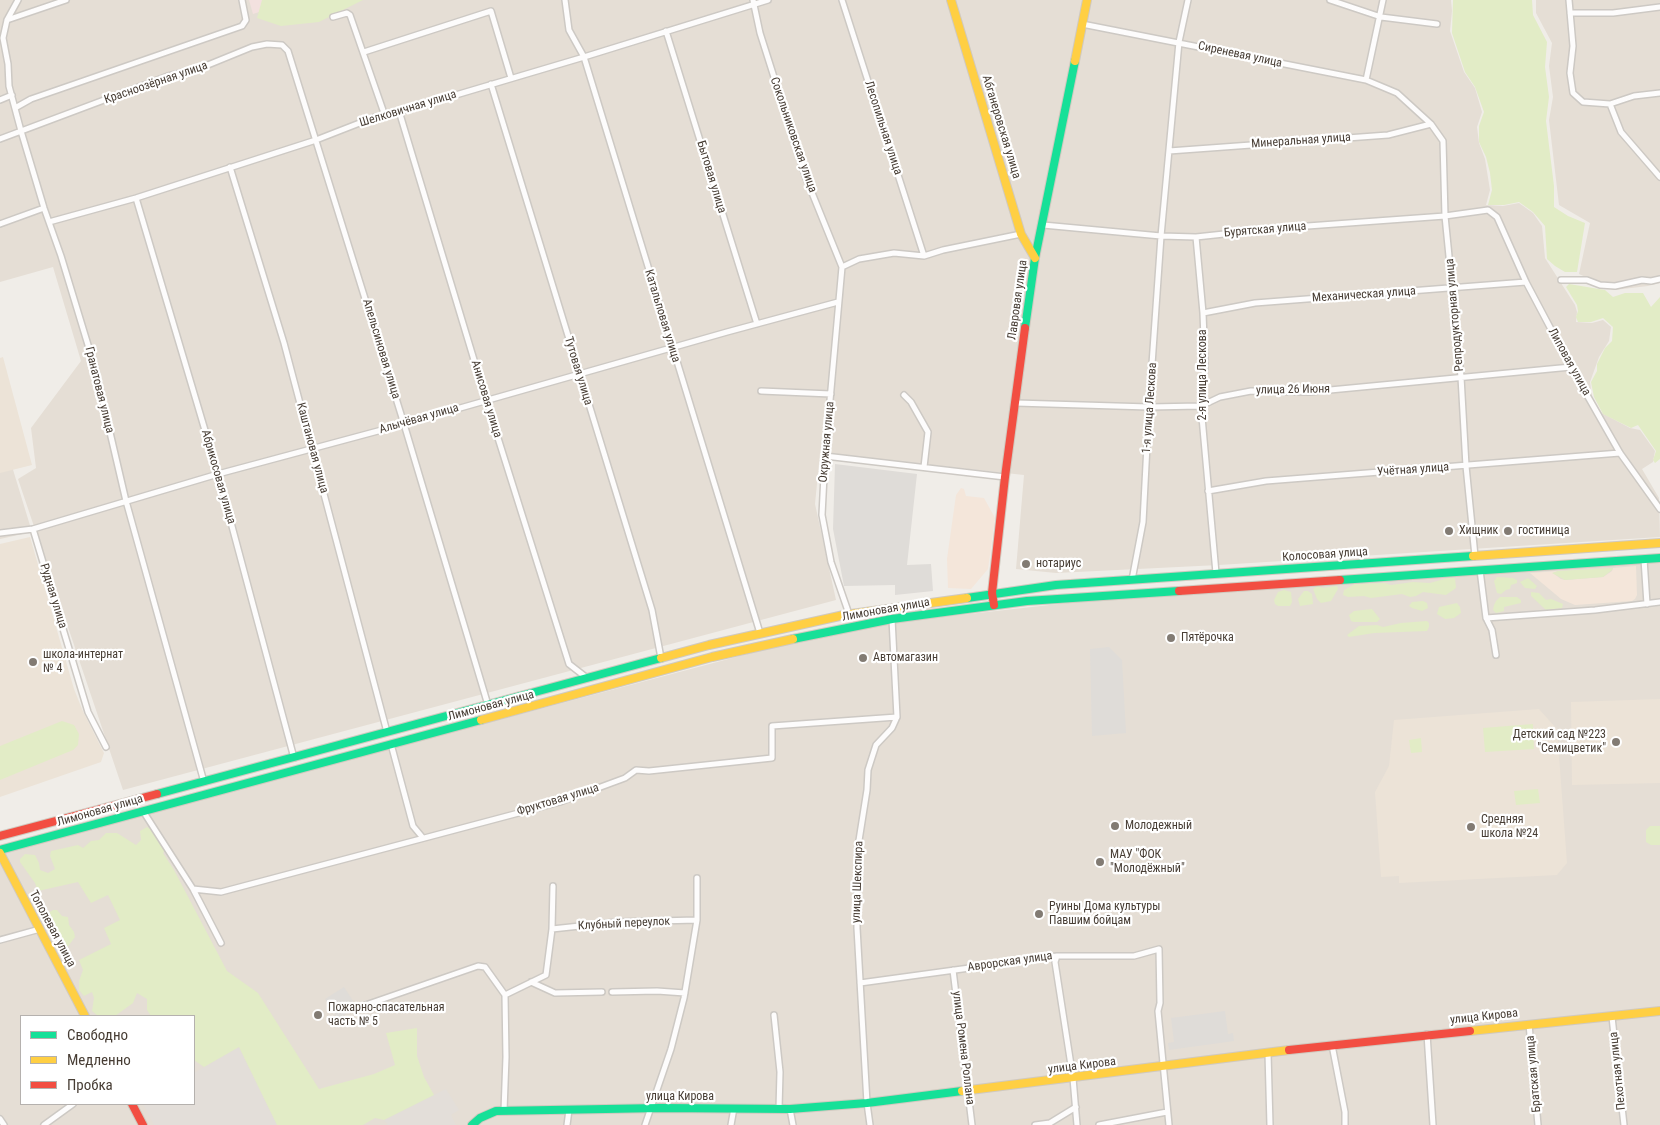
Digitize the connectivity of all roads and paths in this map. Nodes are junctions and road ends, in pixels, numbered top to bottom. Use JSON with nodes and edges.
{"nodes":[{"id":1,"x":18,"y":0,"type":"edge"},
{"id":2,"x":66,"y":0,"type":"edge"},
{"id":3,"x":242,"y":0,"type":"edge"},
{"id":4,"x":565,"y":0,"type":"edge"},
{"id":5,"x":768,"y":0,"type":"edge"},
{"id":6,"x":842,"y":0,"type":"edge"},
{"id":7,"x":950,"y":0,"type":"edge"},
{"id":8,"x":1087,"y":0,"type":"edge"},
{"id":9,"x":1188,"y":0,"type":"edge"},
{"id":10,"x":1330,"y":0,"type":"edge"},
{"id":11,"x":1383,"y":0,"type":"edge"},
{"id":12,"x":1569,"y":0,"type":"edge"},
{"id":13,"x":754,"y":2,"type":"edge"},
{"id":14,"x":1660,"y":7,"type":"edge"},
{"id":15,"x":1570,"y":13,"type":"junction"},
{"id":16,"x":333,"y":17,"type":"dead end"},
{"id":17,"x":1381,"y":17,"type":"junction"},
{"id":18,"x":7,"y":20,"type":"junction"},
{"id":19,"x":1082,"y":24,"type":"junction"},
{"id":20,"x":1436,"y":24,"type":"dead end"},
{"id":21,"x":666,"y":31,"type":"junction"},
{"id":22,"x":1,"y":37,"type":"edge"},
{"id":23,"x":1179,"y":42,"type":"junction"},
{"id":24,"x":288,"y":52,"type":"joint"},
{"id":25,"x":364,"y":52,"type":"junction"},
{"id":26,"x":584,"y":57,"type":"junction"},
{"id":27,"x":510,"y":78,"type":"junction"},
{"id":28,"x":1366,"y":80,"type":"junction"},
{"id":29,"x":491,"y":84,"type":"junction"},
{"id":30,"x":1397,"y":93,"type":"joint"},
{"id":31,"x":1660,"y":93,"type":"edge"},
{"id":32,"x":12,"y":95,"type":"junction"},
{"id":33,"x":0,"y":100,"type":"edge"},
{"id":34,"x":1610,"y":104,"type":"junction"},
{"id":35,"x":15,"y":108,"type":"junction"},
{"id":36,"x":399,"y":111,"type":"junction"},
{"id":37,"x":384,"y":116,"type":"junction"},
{"id":38,"x":1431,"y":124,"type":"junction"},
{"id":39,"x":21,"y":131,"type":"junction"},
{"id":40,"x":0,"y":139,"type":"edge"},
{"id":41,"x":316,"y":140,"type":"junction"},
{"id":42,"x":1169,"y":151,"type":"junction"},
{"id":43,"x":230,"y":167,"type":"junction"},
{"id":44,"x":1660,"y":177,"type":"edge"},
{"id":45,"x":136,"y":198,"type":"junction"},
{"id":46,"x":44,"y":208,"type":"junction"},
{"id":47,"x":1488,"y":210,"type":"joint"},
{"id":48,"x":1445,"y":216,"type":"junction"},
{"id":49,"x":49,"y":222,"type":"junction"},
{"id":50,"x":0,"y":224,"type":"edge"},
{"id":51,"x":1043,"y":225,"type":"junction"},
{"id":52,"x":1021,"y":234,"type":"junction"},
{"id":53,"x":1162,"y":236,"type":"junction"},
{"id":54,"x":1196,"y":236,"type":"junction"},
{"id":55,"x":924,"y":256,"type":"junction"},
{"id":56,"x":1035,"y":258,"type":"junction"},
{"id":57,"x":842,"y":267,"type":"junction"},
{"id":58,"x":1660,"y":279,"type":"edge"},
{"id":59,"x":1561,"y":280,"type":"dead end"},
{"id":60,"x":1526,"y":282,"type":"junction"},
{"id":61,"x":1452,"y":288,"type":"junction"},
{"id":62,"x":838,"y":302,"type":"junction"},
{"id":63,"x":1203,"y":313,"type":"junction"},
{"id":64,"x":757,"y":324,"type":"junction"},
{"id":65,"x":671,"y":348,"type":"junction"},
{"id":66,"x":1571,"y":367,"type":"junction"},
{"id":67,"x":578,"y":375,"type":"junction"},
{"id":68,"x":1460,"y":377,"type":"junction"},
{"id":69,"x":761,"y":391,"type":"dead end"},
{"id":70,"x":831,"y":394,"type":"junction"},
{"id":71,"x":904,"y":395,"type":"dead end"},
{"id":72,"x":486,"y":400,"type":"junction"},
{"id":73,"x":1016,"y":403,"type":"junction"},
{"id":74,"x":1201,"y":406,"type":"junction"},
{"id":75,"x":1149,"y":407,"type":"junction"},
{"id":76,"x":404,"y":424,"type":"junction"},
{"id":77,"x":312,"y":449,"type":"junction"},
{"id":78,"x":1620,"y":453,"type":"junction"},
{"id":79,"x":825,"y":456,"type":"junction"},
{"id":80,"x":1466,"y":466,"type":"junction"},
{"id":81,"x":924,"y":467,"type":"junction"},
{"id":82,"x":218,"y":474,"type":"junction"},
{"id":83,"x":1005,"y":477,"type":"junction"},
{"id":84,"x":1208,"y":492,"type":"junction"},
{"id":85,"x":126,"y":501,"type":"junction"},
{"id":86,"x":1660,"y":509,"type":"edge"},
{"id":87,"x":33,"y":528,"type":"junction"},
{"id":88,"x":0,"y":533,"type":"edge"},
{"id":89,"x":1660,"y":543,"type":"edge"},
{"id":90,"x":1475,"y":556,"type":"junction"},
{"id":91,"x":1660,"y":558,"type":"edge"},
{"id":92,"x":1644,"y":560,"type":"junction"},
{"id":93,"x":1480,"y":570,"type":"junction"},
{"id":94,"x":1216,"y":574,"type":"junction"},
{"id":95,"x":1132,"y":580,"type":"junction"},
{"id":96,"x":992,"y":593,"type":"junction"},
{"id":97,"x":1660,"y":602,"type":"edge"},
{"id":98,"x":1648,"y":604,"type":"junction"},
{"id":99,"x":994,"y":606,"type":"junction"},
{"id":100,"x":849,"y":614,"type":"junction"},
{"id":101,"x":1486,"y":618,"type":"junction"},
{"id":102,"x":892,"y":619,"type":"junction"},
{"id":103,"x":760,"y":633,"type":"junction"},
{"id":104,"x":1496,"y":655,"type":"dead end"},
{"id":105,"x":661,"y":658,"type":"junction"},
{"id":106,"x":588,"y":678,"type":"junction"},
{"id":107,"x":488,"y":705,"type":"junction"},
{"id":108,"x":897,"y":717,"type":"junction"},
{"id":109,"x":387,"y":732,"type":"junction"},
{"id":110,"x":391,"y":744,"type":"junction"},
{"id":111,"x":106,"y":747,"type":"dead end"},
{"id":112,"x":294,"y":758,"type":"junction"},
{"id":113,"x":204,"y":782,"type":"junction"},
{"id":114,"x":143,"y":810,"type":"junction"},
{"id":115,"x":0,"y":836,"type":"edge"},
{"id":116,"x":422,"y":838,"type":"junction"},
{"id":117,"x":0,"y":852,"type":"edge"},
{"id":118,"x":697,"y":878,"type":"dead end"},
{"id":119,"x":553,"y":886,"type":"dead end"},
{"id":120,"x":193,"y":890,"type":"junction"},
{"id":121,"x":697,"y":920,"type":"junction"},
{"id":122,"x":40,"y":929,"type":"junction"},
{"id":123,"x":552,"y":929,"type":"junction"},
{"id":124,"x":0,"y":940,"type":"edge"},
{"id":125,"x":221,"y":943,"type":"dead end"},
{"id":126,"x":1057,"y":956,"type":"junction"},
{"id":127,"x":953,"y":970,"type":"junction"},
{"id":128,"x":531,"y":982,"type":"junction"},
{"id":129,"x":860,"y":983,"type":"junction"},
{"id":130,"x":602,"y":992,"type":"dead end"},
{"id":131,"x":612,"y":992,"type":"dead end"},
{"id":132,"x":685,"y":994,"type":"junction"},
{"id":133,"x":505,"y":995,"type":"junction"},
{"id":134,"x":354,"y":1009,"type":"dead end"},
{"id":135,"x":1660,"y":1011,"type":"edge"},
{"id":136,"x":84,"y":1015,"type":"edge"},
{"id":137,"x":774,"y":1015,"type":"dead end"},
{"id":138,"x":1612,"y":1017,"type":"junction"},
{"id":139,"x":1529,"y":1024,"type":"junction"},
{"id":140,"x":1427,"y":1034,"type":"junction"},
{"id":141,"x":1332,"y":1045,"type":"junction"},
{"id":142,"x":1268,"y":1053,"type":"junction"},
{"id":143,"x":1164,"y":1066,"type":"junction"},
{"id":144,"x":1073,"y":1078,"type":"junction"},
{"id":145,"x":968,"y":1090,"type":"junction"},
{"id":146,"x":867,"y":1103,"type":"junction"},
{"id":147,"x":72,"y":1105,"type":"edge"},
{"id":148,"x":133,"y":1105,"type":"edge"},
{"id":149,"x":1076,"y":1107,"type":"junction"},
{"id":150,"x":734,"y":1108,"type":"junction"},
{"id":151,"x":650,"y":1109,"type":"junction"},
{"id":152,"x":780,"y":1109,"type":"junction"},
{"id":153,"x":790,"y":1109,"type":"junction"},
{"id":154,"x":569,"y":1110,"type":"junction"},
{"id":155,"x":504,"y":1111,"type":"junction"},
{"id":156,"x":1167,"y":1112,"type":"junction"},
{"id":157,"x":0,"y":1119,"type":"edge"},
{"id":158,"x":4,"y":1125,"type":"edge"},
{"id":159,"x":44,"y":1125,"type":"edge"},
{"id":160,"x":143,"y":1125,"type":"edge"},
{"id":161,"x":472,"y":1125,"type":"edge"},
{"id":162,"x":567,"y":1125,"type":"edge"},
{"id":163,"x":645,"y":1125,"type":"edge"},
{"id":164,"x":731,"y":1125,"type":"edge"},
{"id":165,"x":793,"y":1125,"type":"edge"},
{"id":166,"x":870,"y":1125,"type":"edge"},
{"id":167,"x":972,"y":1125,"type":"edge"},
{"id":168,"x":1035,"y":1125,"type":"edge"},
{"id":169,"x":1077,"y":1125,"type":"edge"},
{"id":170,"x":1100,"y":1125,"type":"edge"},
{"id":171,"x":1169,"y":1125,"type":"edge"},
{"id":172,"x":1270,"y":1125,"type":"edge"},
{"id":173,"x":1345,"y":1125,"type":"edge"},
{"id":174,"x":1433,"y":1125,"type":"edge"},
{"id":175,"x":1538,"y":1125,"type":"edge"},
{"id":176,"x":1624,"y":1125,"type":"edge"}],
"edges":[{"from":1,"to":18,"type":"street","name":"Гранатовая улица"},
{"from":2,"to":18,"type":"street"},
{"from":3,"to":35,"type":"street","name":"Красноозёрная улица"},
{"from":4,"to":26,"type":"street","name":"Катальповая улица"},
{"from":5,"to":13,"type":"street","name":"Шелковичная улица"},
{"from":6,"to":55,"type":"street","name":"Лесопильная улица"},
{"from":7,"to":52,"type":"main road","name":"Абганеровская улица"},
{"from":8,"to":19,"type":"main road","name":"Лавровая улица"},
{"from":9,"to":23,"type":"street","name":"1-я улица Лескова"},
{"from":10,"to":17,"type":"street"},
{"from":11,"to":17,"type":"street"},
{"from":12,"to":15,"type":"street"},
{"from":13,"to":21,"type":"street","name":"Шелковичная улица"},
{"from":13,"to":57,"type":"street","name":"Сокольниковская улица"},
{"from":14,"to":15,"type":"street"},
{"from":15,"to":34,"type":"street"},
{"from":16,"to":25,"type":"street"},
{"from":17,"to":20,"type":"street"},
{"from":17,"to":28,"type":"street"},
{"from":18,"to":22,"type":"street","name":"Гранатовая улица"},
{"from":19,"to":23,"type":"street","name":"Сиреневая улица"},
{"from":19,"to":51,"type":"main road","name":"Лавровая улица"},
{"from":21,"to":26,"type":"street","name":"Шелковичная улица"},
{"from":21,"to":64,"type":"street","name":"Бытовая улица"},
{"from":22,"to":32,"type":"street","name":"Гранатовая улица"},
{"from":23,"to":28,"type":"street","name":"Сиреневая улица"},
{"from":23,"to":42,"type":"street","name":"1-я улица Лескова"},
{"from":24,"to":39,"type":"street","name":"Красноозёрная улица"},
{"from":24,"to":41,"type":"street","name":"Апельсиновая улица"},
{"from":25,"to":27,"type":"street"},
{"from":25,"to":37,"type":"street"},
{"from":26,"to":27,"type":"street","name":"Шелковичная улица"},
{"from":26,"to":65,"type":"street","name":"Катальповая улица"},
{"from":27,"to":29,"type":"street","name":"Шелковичная улица"},
{"from":28,"to":30,"type":"street","name":"Сиреневая улица"},
{"from":29,"to":36,"type":"street","name":"Шелковичная улица"},
{"from":29,"to":67,"type":"street","name":"Тутовая улица"},
{"from":30,"to":38,"type":"street","name":"Репродукторная улица"},
{"from":31,"to":34,"type":"street"},
{"from":32,"to":33,"type":"street"},
{"from":32,"to":35,"type":"street","name":"Гранатовая улица"},
{"from":34,"to":44,"type":"street"},
{"from":35,"to":39,"type":"street","name":"Гранатовая улица"},
{"from":36,"to":37,"type":"street","name":"Шелковичная улица"},
{"from":36,"to":72,"type":"street","name":"Анисовая улица"},
{"from":37,"to":41,"type":"street","name":"Шелковичная улица"},
{"from":38,"to":42,"type":"street","name":"Минеральная улица"},
{"from":38,"to":48,"type":"street","name":"Репродукторная улица"},
{"from":39,"to":40,"type":"street"},
{"from":39,"to":46,"type":"street","name":"Гранатовая улица"},
{"from":41,"to":43,"type":"street","name":"Шелковичная улица"},
{"from":41,"to":76,"type":"street","name":"Апельсиновая улица"},
{"from":42,"to":53,"type":"street","name":"1-я улица Лескова"},
{"from":43,"to":45,"type":"street","name":"Шелковичная улица"},
{"from":43,"to":77,"type":"street","name":"Каштановая улица"},
{"from":45,"to":49,"type":"street","name":"Шелковичная улица"},
{"from":45,"to":82,"type":"street","name":"Абрикосовая улица"},
{"from":46,"to":49,"type":"street","name":"Гранатовая улица"},
{"from":46,"to":50,"type":"street"},
{"from":47,"to":48,"type":"street","name":"Бурятская улица"},
{"from":47,"to":60,"type":"street","name":"Липовая улица"},
{"from":48,"to":54,"type":"street","name":"Бурятская улица"},
{"from":48,"to":61,"type":"street","name":"Репродукторная улица"},
{"from":49,"to":85,"type":"street","name":"Гранатовая улица"},
{"from":51,"to":53,"type":"street","name":"Бурятская улица"},
{"from":51,"to":56,"type":"main road","name":"Лавровая улица"},
{"from":52,"to":55,"type":"street"},
{"from":52,"to":56,"type":"main road","name":"Абганеровская улица"},
{"from":53,"to":54,"type":"street","name":"Бурятская улица"},
{"from":53,"to":75,"type":"street","name":"1-я улица Лескова"},
{"from":54,"to":63,"type":"street","name":"2-я улица Лескова"},
{"from":55,"to":57,"type":"street"},
{"from":56,"to":73,"type":"main road","name":"Лавровая улица"},
{"from":57,"to":62,"type":"street","name":"Окружная улица"},
{"from":58,"to":59,"type":"street"},
{"from":60,"to":61,"type":"street","name":"Механическая улица"},
{"from":60,"to":66,"type":"street","name":"Липовая улица"},
{"from":61,"to":63,"type":"street","name":"Механическая улица"},
{"from":61,"to":68,"type":"street","name":"Репродукторная улица"},
{"from":62,"to":64,"type":"street","name":"Алычёвая улица"},
{"from":62,"to":70,"type":"street","name":"Окружная улица"},
{"from":63,"to":74,"type":"street","name":"2-я улица Лескова"},
{"from":64,"to":65,"type":"street","name":"Алычёвая улица"},
{"from":65,"to":67,"type":"street","name":"Алычёвая улица"},
{"from":65,"to":103,"type":"street","name":"Катальповая улица"},
{"from":66,"to":68,"type":"street","name":"улица 26 Июня"},
{"from":66,"to":78,"type":"street","name":"Липовая улица"},
{"from":67,"to":72,"type":"street","name":"Алычёвая улица"},
{"from":67,"to":105,"type":"street","name":"Тутовая улица"},
{"from":68,"to":74,"type":"street","name":"улица 26 Июня"},
{"from":68,"to":80,"type":"street","name":"Репродукторная улица"},
{"from":69,"to":70,"type":"street"},
{"from":70,"to":79,"type":"street","name":"Окружная улица"},
{"from":71,"to":81,"type":"street"},
{"from":72,"to":76,"type":"street","name":"Алычёвая улица"},
{"from":72,"to":106,"type":"street","name":"Анисовая улица"},
{"from":73,"to":75,"type":"street","name":"улица 26 Июня"},
{"from":73,"to":83,"type":"main road","name":"Лавровая улица"},
{"from":74,"to":75,"type":"street","name":"улица 26 Июня"},
{"from":74,"to":84,"type":"street","name":"2-я улица Лескова"},
{"from":75,"to":95,"type":"street","name":"1-я улица Лескова"},
{"from":76,"to":77,"type":"street","name":"Алычёвая улица"},
{"from":76,"to":107,"type":"street","name":"Апельсиновая улица"},
{"from":77,"to":82,"type":"street","name":"Алычёвая улица"},
{"from":77,"to":109,"type":"street","name":"Каштановая улица"},
{"from":78,"to":80,"type":"street","name":"Учётная улица"},
{"from":78,"to":86,"type":"street","name":"Липовая улица"},
{"from":79,"to":81,"type":"street"},
{"from":79,"to":100,"type":"street","name":"Окружная улица"},
{"from":80,"to":84,"type":"street","name":"Учётная улица"},
{"from":80,"to":90,"type":"street","name":"Репродукторная улица"},
{"from":81,"to":83,"type":"street"},
{"from":82,"to":85,"type":"street","name":"Алычёвая улица"},
{"from":82,"to":112,"type":"street","name":"Абрикосовая улица"},
{"from":83,"to":96,"type":"main road","name":"Лавровая улица"},
{"from":84,"to":94,"type":"street","name":"2-я улица Лескова"},
{"from":85,"to":87,"type":"street","name":"Алычёвая улица"},
{"from":85,"to":113,"type":"street","name":"Гранатовая улица"},
{"from":87,"to":88,"type":"street","name":"Алычёвая улица"},
{"from":87,"to":111,"type":"street","name":"Рудная улица"},
{"from":89,"to":90,"type":"main road","name":"Колосовая улица"},
{"from":90,"to":94,"type":"main road","name":"Колосовая улица"},
{"from":91,"to":92,"type":"main road"},
{"from":92,"to":93,"type":"main road"},
{"from":92,"to":98,"type":"street"},
{"from":93,"to":99,"type":"main road"},
{"from":93,"to":101,"type":"street"},
{"from":94,"to":95,"type":"main road","name":"Колосовая улица"},
{"from":95,"to":96,"type":"main road","name":"Колосовая улица"},
{"from":96,"to":99,"type":"main road","name":"Лавровая улица"},
{"from":96,"to":100,"type":"main road","name":"Лимоновая улица"},
{"from":97,"to":98,"type":"street"},
{"from":98,"to":101,"type":"street"},
{"from":99,"to":102,"type":"main road","name":"Лимоновая улица"},
{"from":100,"to":103,"type":"main road","name":"Лимоновая улица"},
{"from":101,"to":104,"type":"street"},
{"from":102,"to":108,"type":"street"},
{"from":102,"to":110,"type":"main road","name":"Лимоновая улица"},
{"from":103,"to":105,"type":"main road","name":"Лимоновая улица"},
{"from":105,"to":106,"type":"main road","name":"Лимоновая улица"},
{"from":106,"to":107,"type":"main road","name":"Лимоновая улица"},
{"from":107,"to":109,"type":"main road","name":"Лимоновая улица"},
{"from":108,"to":116,"type":"street","name":"Фруктовая улица"},
{"from":108,"to":129,"type":"street","name":"улица Шекспира"},
{"from":109,"to":112,"type":"main road","name":"Лимоновая улица"},
{"from":110,"to":114,"type":"main road","name":"Лимоновая улица"},
{"from":110,"to":116,"type":"street"},
{"from":112,"to":113,"type":"main road","name":"Лимоновая улица"},
{"from":113,"to":115,"type":"main road","name":"Лимоновая улица"},
{"from":114,"to":117,"type":"main road","name":"Лимоновая улица"},
{"from":114,"to":120,"type":"street"},
{"from":116,"to":120,"type":"street","name":"Фруктовая улица"},
{"from":117,"to":122,"type":"main road","name":"Тополевая улица"},
{"from":118,"to":121,"type":"street"},
{"from":119,"to":123,"type":"street"},
{"from":120,"to":125,"type":"street"},
{"from":121,"to":123,"type":"street","name":"Клубный переулок"},
{"from":121,"to":132,"type":"street"},
{"from":122,"to":124,"type":"street"},
{"from":122,"to":136,"type":"main road","name":"Тополевая улица"},
{"from":123,"to":128,"type":"street"},
{"from":126,"to":127,"type":"street","name":"Аврорская улица"},
{"from":126,"to":143,"type":"street","name":"Аврорская улица"},
{"from":126,"to":144,"type":"street"},
{"from":127,"to":129,"type":"street","name":"Аврорская улица"},
{"from":127,"to":145,"type":"street","name":"улица Ромена Роллана"},
{"from":128,"to":130,"type":"street"},
{"from":128,"to":133,"type":"street"},
{"from":129,"to":146,"type":"street","name":"улица Шекспира"},
{"from":131,"to":132,"type":"street"},
{"from":132,"to":151,"type":"street"},
{"from":133,"to":134,"type":"street"},
{"from":133,"to":155,"type":"street"},
{"from":135,"to":138,"type":"main road","name":"улица Кирова"},
{"from":137,"to":152,"type":"street"},
{"from":138,"to":139,"type":"main road","name":"улица Кирова"},
{"from":138,"to":176,"type":"street","name":"Пехотная улица"},
{"from":139,"to":140,"type":"main road","name":"улица Кирова"},
{"from":139,"to":175,"type":"street","name":"Братская улица"},
{"from":140,"to":141,"type":"main road","name":"улица Кирова"},
{"from":140,"to":174,"type":"street"},
{"from":141,"to":142,"type":"main road","name":"улица Кирова"},
{"from":141,"to":173,"type":"street"},
{"from":142,"to":143,"type":"main road","name":"улица Кирова"},
{"from":142,"to":172,"type":"street"},
{"from":143,"to":144,"type":"main road","name":"улица Кирова"},
{"from":143,"to":156,"type":"street"},
{"from":144,"to":145,"type":"main road","name":"улица Кирова"},
{"from":144,"to":149,"type":"street"},
{"from":145,"to":146,"type":"main road","name":"улица Кирова"},
{"from":145,"to":167,"type":"street","name":"улица Ромена Роллана"},
{"from":146,"to":153,"type":"main road","name":"улица Кирова"},
{"from":146,"to":166,"type":"street","name":"улица Шекспира"},
{"from":147,"to":159,"type":"street"},
{"from":148,"to":160,"type":"main road"},
{"from":149,"to":168,"type":"street"},
{"from":149,"to":169,"type":"street"},
{"from":150,"to":151,"type":"main road","name":"улица Кирова"},
{"from":150,"to":152,"type":"main road","name":"улица Кирова"},
{"from":150,"to":164,"type":"street"},
{"from":151,"to":154,"type":"main road","name":"улица Кирова"},
{"from":151,"to":163,"type":"street"},
{"from":152,"to":153,"type":"main road","name":"улица Кирова"},
{"from":153,"to":165,"type":"street"},
{"from":154,"to":155,"type":"main road","name":"улица Кирова"},
{"from":154,"to":162,"type":"street"},
{"from":155,"to":161,"type":"main road","name":"улица Кирова"},
{"from":156,"to":170,"type":"street"},
{"from":156,"to":171,"type":"street"},
{"from":157,"to":158,"type":"street"}]}
